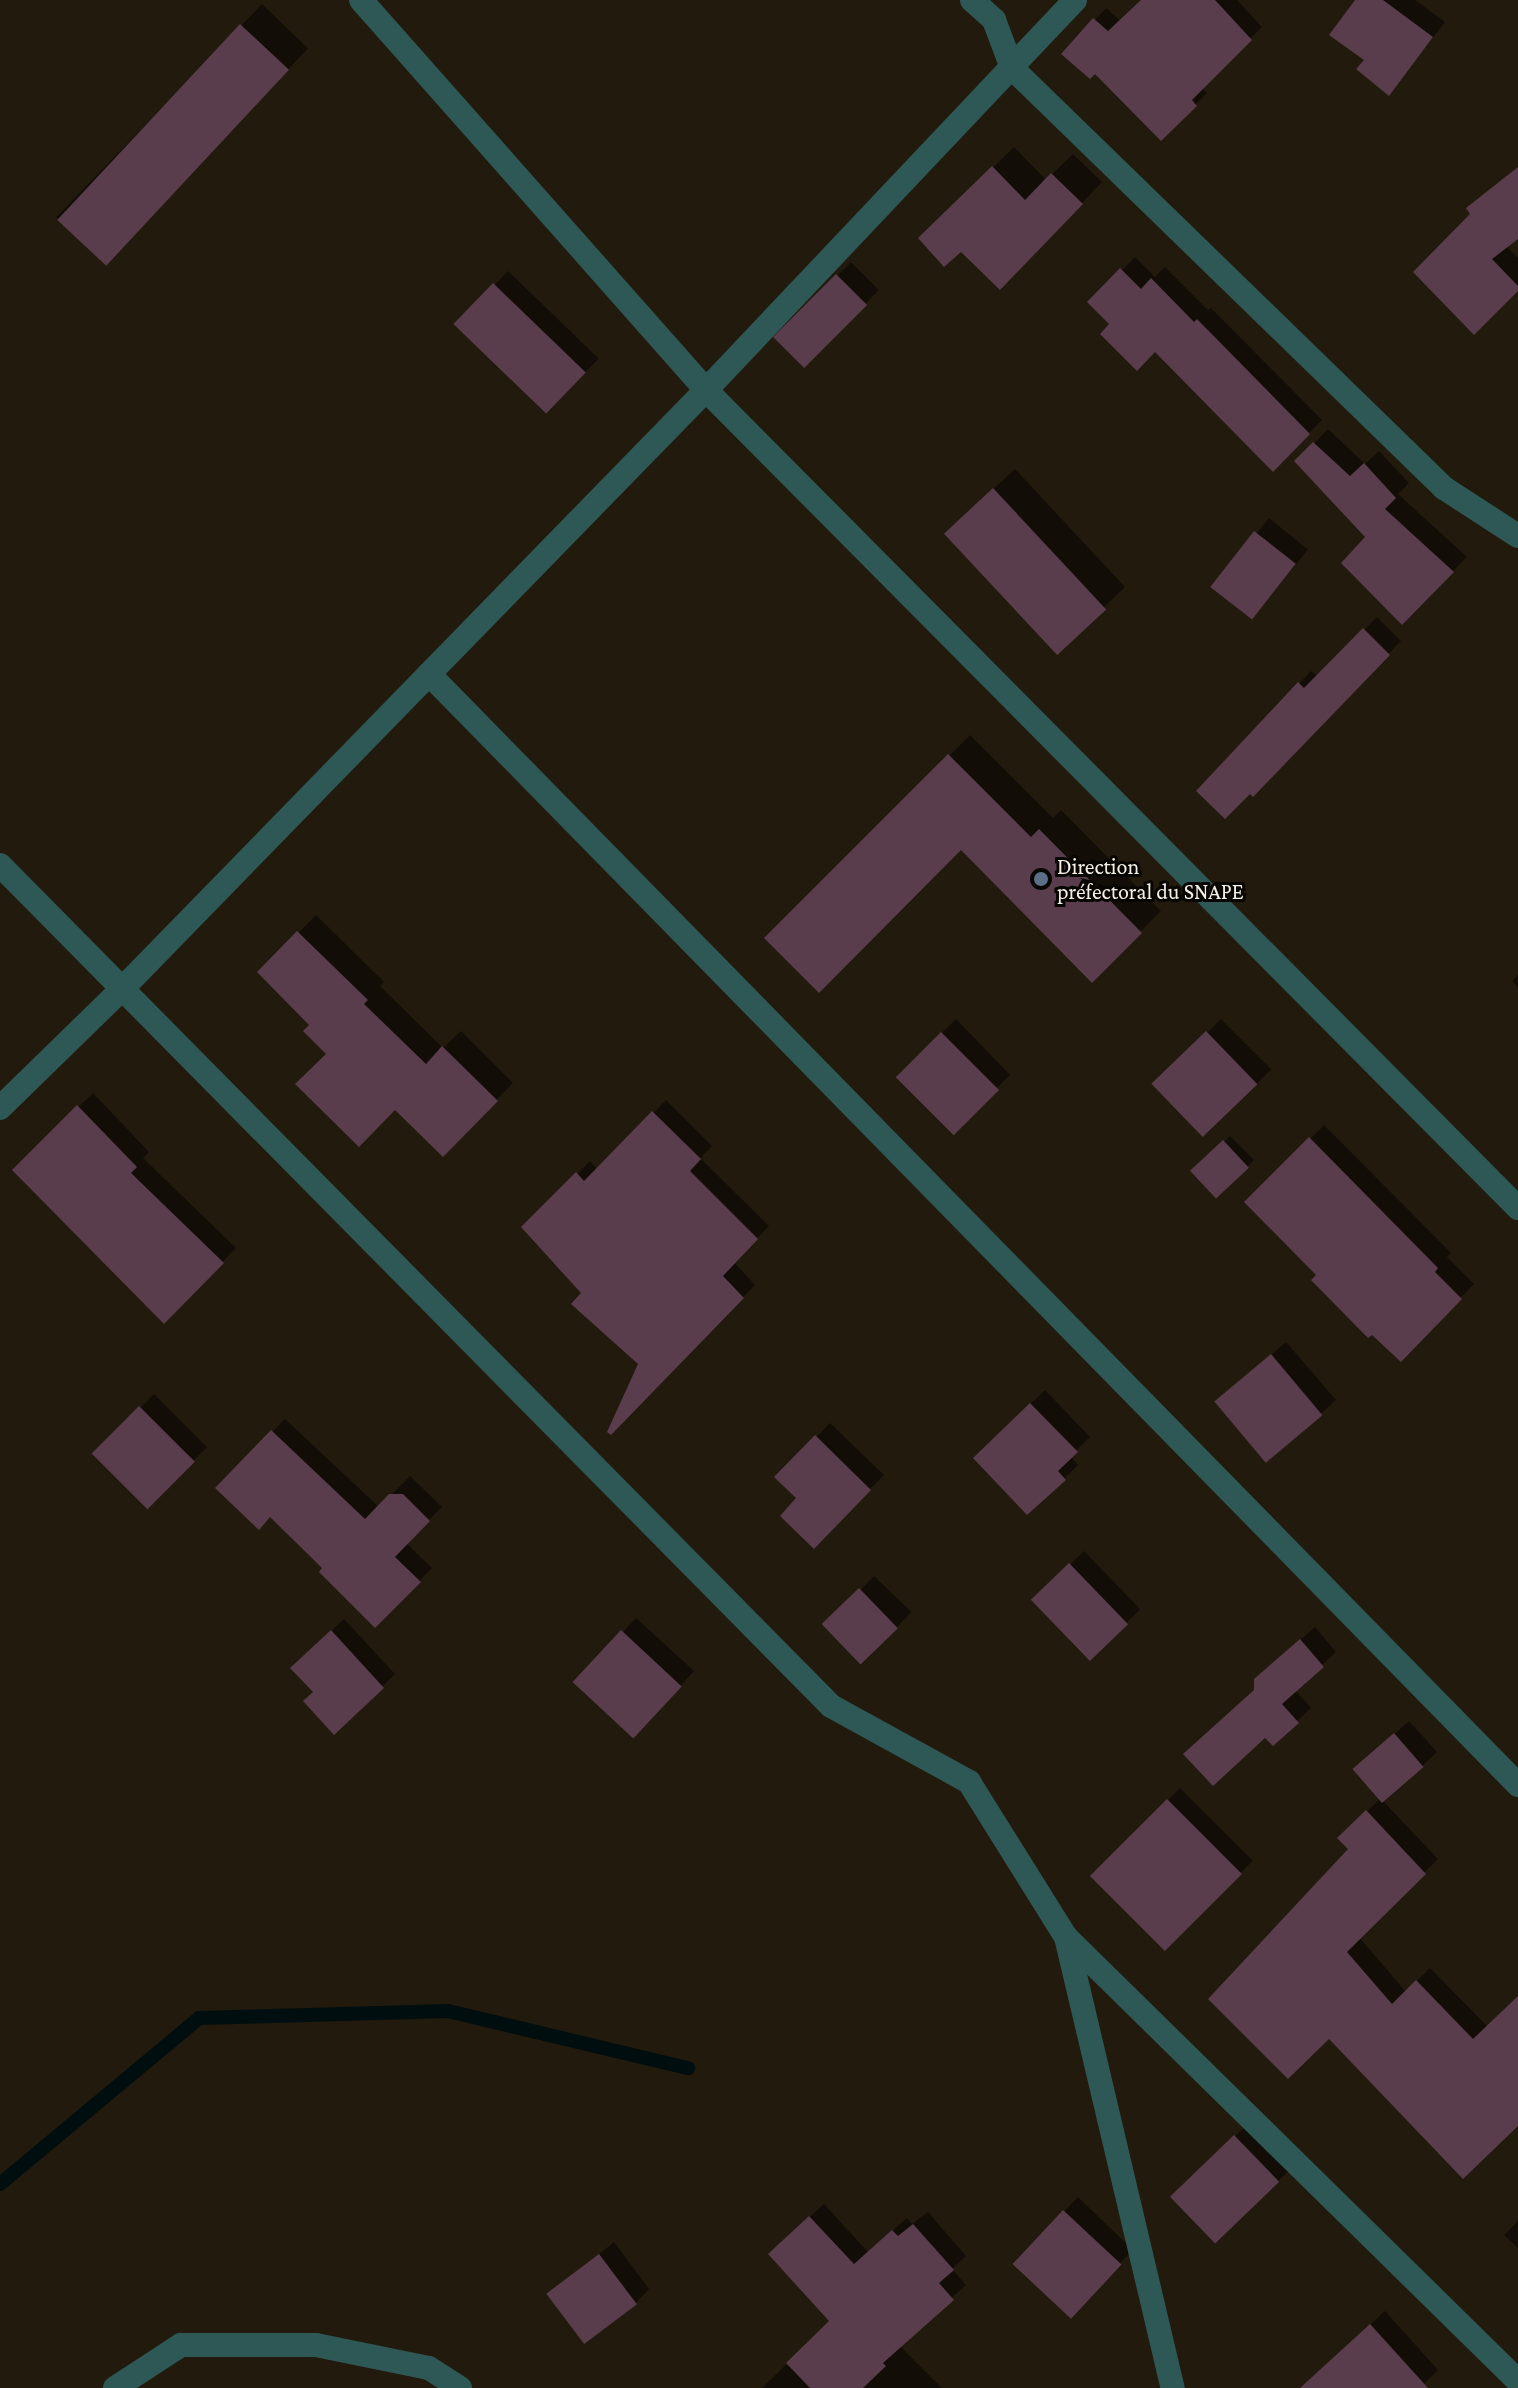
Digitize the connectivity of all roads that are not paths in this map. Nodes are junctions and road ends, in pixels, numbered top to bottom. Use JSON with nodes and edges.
{"nodes":[{"id":1,"x":361,"y":0,"type":"edge"},
{"id":2,"x":972,"y":0,"type":"edge"},
{"id":3,"x":1075,"y":0,"type":"edge"},
{"id":4,"x":1012,"y":68,"type":"junction"},
{"id":5,"x":706,"y":390,"type":"junction"},
{"id":6,"x":1518,"y":536,"type":"edge"},
{"id":7,"x":429,"y":674,"type":"junction"},
{"id":8,"x":0,"y":865,"type":"edge"},
{"id":9,"x":123,"y":988,"type":"junction"},
{"id":10,"x":0,"y":1108,"type":"edge"},
{"id":11,"x":1518,"y":1208,"type":"edge"},
{"id":12,"x":1518,"y":1785,"type":"edge"},
{"id":13,"x":1066,"y":1937,"type":"junction"},
{"id":14,"x":1518,"y":2381,"type":"edge"},
{"id":15,"x":115,"y":2388,"type":"edge"},
{"id":16,"x":460,"y":2388,"type":"edge"},
{"id":17,"x":1173,"y":2388,"type":"edge"}],
"edges":[{"from":1,"to":5,"type":"street"},
{"from":2,"to":4,"type":"street"},
{"from":3,"to":4,"type":"street"},
{"from":4,"to":5,"type":"street"},
{"from":4,"to":6,"type":"street"},
{"from":5,"to":7,"type":"street"},
{"from":5,"to":11,"type":"street"},
{"from":7,"to":9,"type":"street"},
{"from":7,"to":12,"type":"street"},
{"from":8,"to":9,"type":"street"},
{"from":9,"to":10,"type":"street"},
{"from":9,"to":13,"type":"street"},
{"from":13,"to":14,"type":"street"},
{"from":13,"to":17,"type":"street"},
{"from":15,"to":16,"type":"street"}]}
